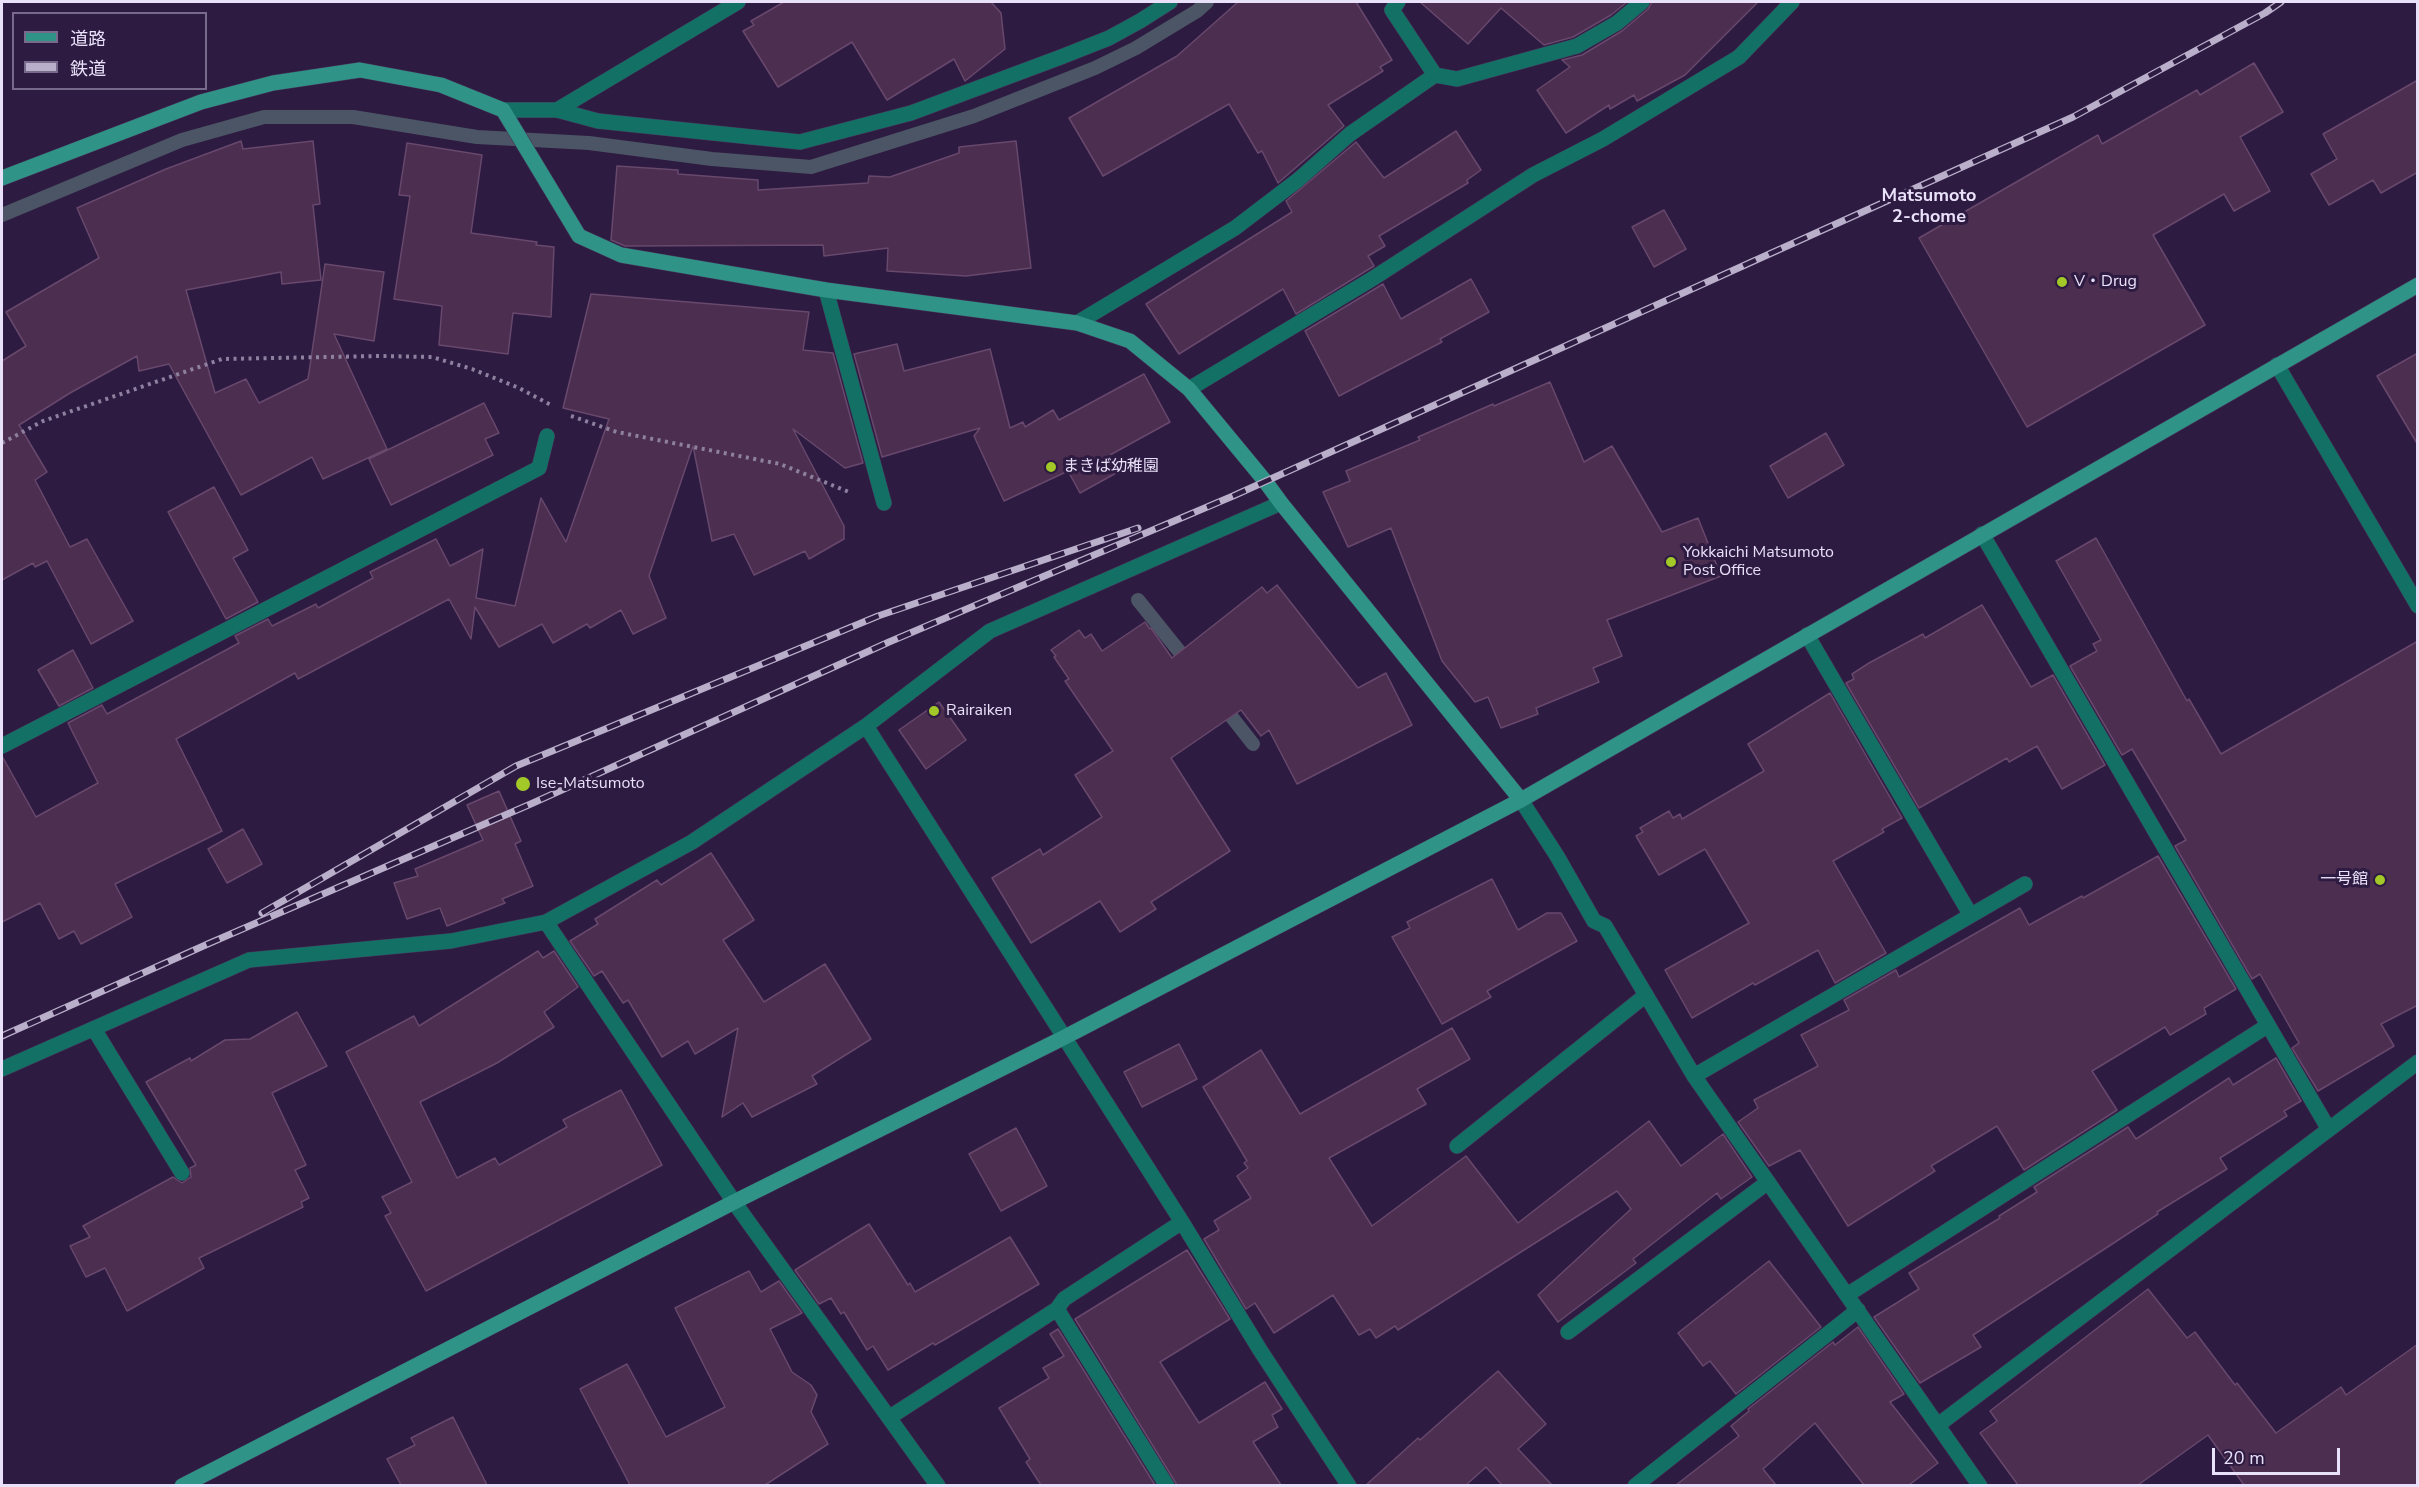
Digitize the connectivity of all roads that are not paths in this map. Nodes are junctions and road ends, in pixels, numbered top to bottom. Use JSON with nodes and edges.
{"nodes":[{"id":1,"x":738,"y":2,"type":"edge"},
{"id":2,"x":1170,"y":2,"type":"edge"},
{"id":3,"x":1398,"y":2,"type":"edge"},
{"id":4,"x":1642,"y":2,"type":"edge"},
{"id":5,"x":1792,"y":2,"type":"edge"},
{"id":6,"x":1435,"y":75,"type":"junction"},
{"id":7,"x":557,"y":110,"type":"junction"},
{"id":8,"x":507,"y":116,"type":"junction"},
{"id":9,"x":2,"y":178,"type":"edge"},
{"id":10,"x":2418,"y":285,"type":"edge"},
{"id":11,"x":826,"y":290,"type":"junction"},
{"id":12,"x":1077,"y":323,"type":"junction"},
{"id":13,"x":2277,"y":365,"type":"junction"},
{"id":14,"x":1189,"y":389,"type":"junction"},
{"id":15,"x":547,"y":436,"type":"dead end"},
{"id":16,"x":884,"y":502,"type":"road end"},
{"id":17,"x":1281,"y":503,"type":"junction"},
{"id":18,"x":1982,"y":534,"type":"junction"},
{"id":19,"x":2418,"y":606,"type":"edge"},
{"id":20,"x":1807,"y":635,"type":"junction"},
{"id":21,"x":866,"y":726,"type":"junction"},
{"id":22,"x":2,"y":746,"type":"edge"},
{"id":23,"x":1521,"y":800,"type":"junction"},
{"id":24,"x":2025,"y":884,"type":"dead end"},
{"id":25,"x":1970,"y":914,"type":"junction"},
{"id":26,"x":546,"y":922,"type":"junction"},
{"id":27,"x":1646,"y":994,"type":"junction"},
{"id":28,"x":2267,"y":1026,"type":"junction"},
{"id":29,"x":94,"y":1029,"type":"junction"},
{"id":30,"x":1063,"y":1038,"type":"junction"},
{"id":31,"x":2418,"y":1062,"type":"edge"},
{"id":32,"x":2,"y":1070,"type":"edge"},
{"id":33,"x":1694,"y":1076,"type":"junction"},
{"id":34,"x":2328,"y":1128,"type":"junction"},
{"id":35,"x":1457,"y":1146,"type":"dead end"},
{"id":36,"x":182,"y":1173,"type":"dead end"},
{"id":37,"x":1768,"y":1182,"type":"junction"},
{"id":38,"x":734,"y":1202,"type":"junction"},
{"id":39,"x":1182,"y":1222,"type":"junction"},
{"id":40,"x":1847,"y":1295,"type":"junction"},
{"id":41,"x":1057,"y":1309,"type":"junction"},
{"id":42,"x":1858,"y":1310,"type":"junction"},
{"id":43,"x":1568,"y":1332,"type":"dead end"},
{"id":44,"x":890,"y":1418,"type":"junction"},
{"id":45,"x":1938,"y":1425,"type":"junction"},
{"id":46,"x":182,"y":1485,"type":"edge"},
{"id":47,"x":938,"y":1485,"type":"edge"},
{"id":48,"x":1167,"y":1485,"type":"edge"},
{"id":49,"x":1349,"y":1485,"type":"edge"},
{"id":50,"x":1635,"y":1485,"type":"edge"},
{"id":51,"x":1980,"y":1485,"type":"edge"}],
"edges":[{"from":1,"to":7,"type":"street"},
{"from":2,"to":7,"type":"street"},
{"from":3,"to":6,"type":"street"},
{"from":4,"to":6,"type":"street"},
{"from":5,"to":14,"type":"street"},
{"from":6,"to":12,"type":"street"},
{"from":7,"to":8,"type":"street"},
{"from":8,"to":9,"type":"street"},
{"from":8,"to":11,"type":"street"},
{"from":10,"to":13,"type":"street"},
{"from":11,"to":12,"type":"street"},
{"from":11,"to":16,"type":"street"},
{"from":12,"to":14,"type":"street"},
{"from":13,"to":18,"type":"street"},
{"from":13,"to":19,"type":"street"},
{"from":14,"to":17,"type":"street"},
{"from":15,"to":22,"type":"street"},
{"from":17,"to":21,"type":"street"},
{"from":17,"to":23,"type":"street"},
{"from":18,"to":20,"type":"street"},
{"from":18,"to":28,"type":"street"},
{"from":20,"to":23,"type":"street"},
{"from":20,"to":25,"type":"street"},
{"from":21,"to":26,"type":"street"},
{"from":21,"to":30,"type":"street"},
{"from":23,"to":27,"type":"street"},
{"from":23,"to":30,"type":"street"},
{"from":24,"to":25,"type":"street"},
{"from":25,"to":33,"type":"street"},
{"from":26,"to":29,"type":"street"},
{"from":26,"to":38,"type":"street"},
{"from":27,"to":33,"type":"street"},
{"from":27,"to":35,"type":"street"},
{"from":28,"to":34,"type":"street"},
{"from":28,"to":40,"type":"street"},
{"from":29,"to":32,"type":"street"},
{"from":29,"to":36,"type":"street"},
{"from":30,"to":38,"type":"street"},
{"from":30,"to":39,"type":"street"},
{"from":31,"to":34,"type":"street"},
{"from":33,"to":37,"type":"street"},
{"from":34,"to":45,"type":"street"},
{"from":37,"to":40,"type":"street"},
{"from":37,"to":43,"type":"street"},
{"from":38,"to":44,"type":"street"},
{"from":38,"to":46,"type":"street"},
{"from":39,"to":41,"type":"street"},
{"from":39,"to":49,"type":"street"},
{"from":40,"to":42,"type":"street"},
{"from":41,"to":44,"type":"street"},
{"from":41,"to":48,"type":"street"},
{"from":42,"to":45,"type":"street"},
{"from":42,"to":50,"type":"street"},
{"from":44,"to":47,"type":"street"},
{"from":45,"to":51,"type":"street"}]}
